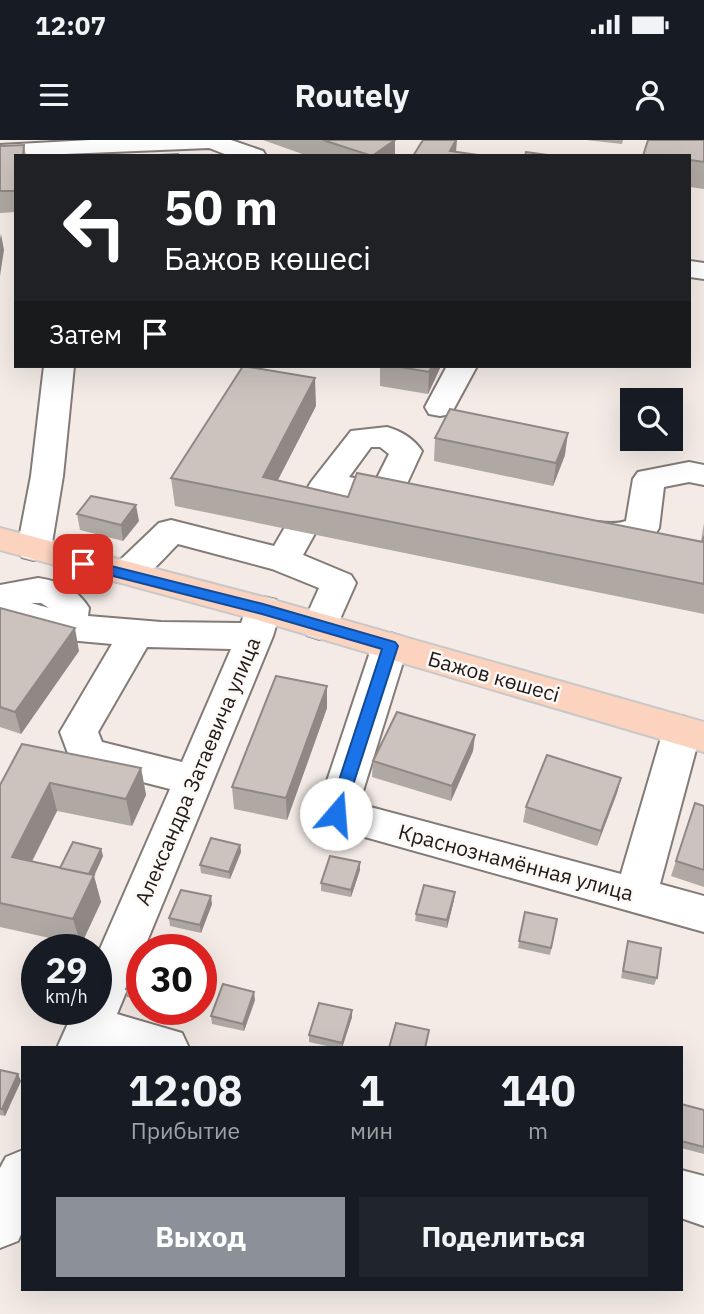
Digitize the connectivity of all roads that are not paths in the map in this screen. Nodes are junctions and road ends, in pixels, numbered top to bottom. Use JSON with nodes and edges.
{"nodes":[{"id":1,"x":212,"y":141,"type":"edge"},
{"id":2,"x":50,"y":149,"type":"edge"},
{"id":3,"x":182,"y":149,"type":"edge"},
{"id":4,"x":0,"y":152,"type":"edge"},
{"id":5,"x":248,"y":154,"type":"edge"},
{"id":6,"x":60,"y":368,"type":"edge"},
{"id":7,"x":461,"y":368,"type":"edge"},
{"id":8,"x":440,"y":407,"type":"dead end"},
{"id":9,"x":704,"y":475,"type":"edge"},
{"id":10,"x":323,"y":489,"type":"junction"},
{"id":11,"x":386,"y":494,"type":"junction"},
{"id":12,"x":437,"y":505,"type":"edge"},
{"id":13,"x":553,"y":527,"type":"edge"},
{"id":14,"x":17,"y":544,"type":"edge"},
{"id":15,"x":283,"y":560,"type":"junction"},
{"id":16,"x":83,"y":564,"type":"junction"},
{"id":17,"x":127,"y":573,"type":"junction"},
{"id":18,"x":0,"y":597,"type":"edge"},
{"id":19,"x":0,"y":606,"type":"edge"},
{"id":20,"x":63,"y":610,"type":"junction"},
{"id":21,"x":259,"y":623,"type":"junction"},
{"id":22,"x":320,"y":626,"type":"junction"},
{"id":23,"x":137,"y":632,"type":"junction"},
{"id":24,"x":390,"y":646,"type":"junction"},
{"id":25,"x":693,"y":734,"type":"edge"},
{"id":26,"x":194,"y":780,"type":"junction"},
{"id":27,"x":636,"y":894,"type":"junction"},
{"id":28,"x":704,"y":914,"type":"edge"},
{"id":29,"x":85,"y":1038,"type":"edge"},
{"id":30,"x":150,"y":1046,"type":"edge"},
{"id":31,"x":21,"y":1178,"type":"edge"},
{"id":32,"x":683,"y":1195,"type":"edge"},
{"id":33,"x":704,"y":1201,"type":"edge"},
{"id":34,"x":0,"y":1223,"type":"edge"}],
"edges":[{"from":1,"to":3,"type":"street"},
{"from":1,"to":5,"type":"street"},
{"from":2,"to":3,"type":"street"},
{"from":2,"to":4,"type":"street"},
{"from":6,"to":14,"type":"street"},
{"from":7,"to":8,"type":"street"},
{"from":9,"to":13,"type":"street"},
{"from":10,"to":11,"type":"street"},
{"from":10,"to":11,"type":"street"},
{"from":10,"to":15,"type":"street"},
{"from":11,"to":12,"type":"street"},
{"from":14,"to":16,"type":"main road","name":"Бажов көшесі"},
{"from":15,"to":17,"type":"street"},
{"from":15,"to":22,"type":"street"},
{"from":16,"to":17,"type":"main road","name":"Бажов көшесі"},
{"from":16,"to":20,"type":"street"},
{"from":17,"to":21,"type":"main road","name":"Бажов көшесі"},
{"from":18,"to":20,"type":"street"},
{"from":19,"to":20,"type":"street"},
{"from":20,"to":23,"type":"street"},
{"from":21,"to":22,"type":"main road","name":"Бажов көшесі"},
{"from":21,"to":23,"type":"street"},
{"from":21,"to":26,"type":"street","name":"Александра Затаевича улица"},
{"from":22,"to":24,"type":"main road","name":"Бажов көшесі"},
{"from":23,"to":26,"type":"street"},
{"from":24,"to":25,"type":"main road","name":"Бажов көшесі"},
{"from":24,"to":27,"type":"street","name":"Краснознамённая улица"},
{"from":25,"to":27,"type":"street"},
{"from":26,"to":29,"type":"street","name":"Александра Затаевича улица"},
{"from":27,"to":28,"type":"street","name":"Краснознамённая улица"},
{"from":29,"to":30,"type":"street"},
{"from":31,"to":34,"type":"street"},
{"from":32,"to":33,"type":"street"}]}
